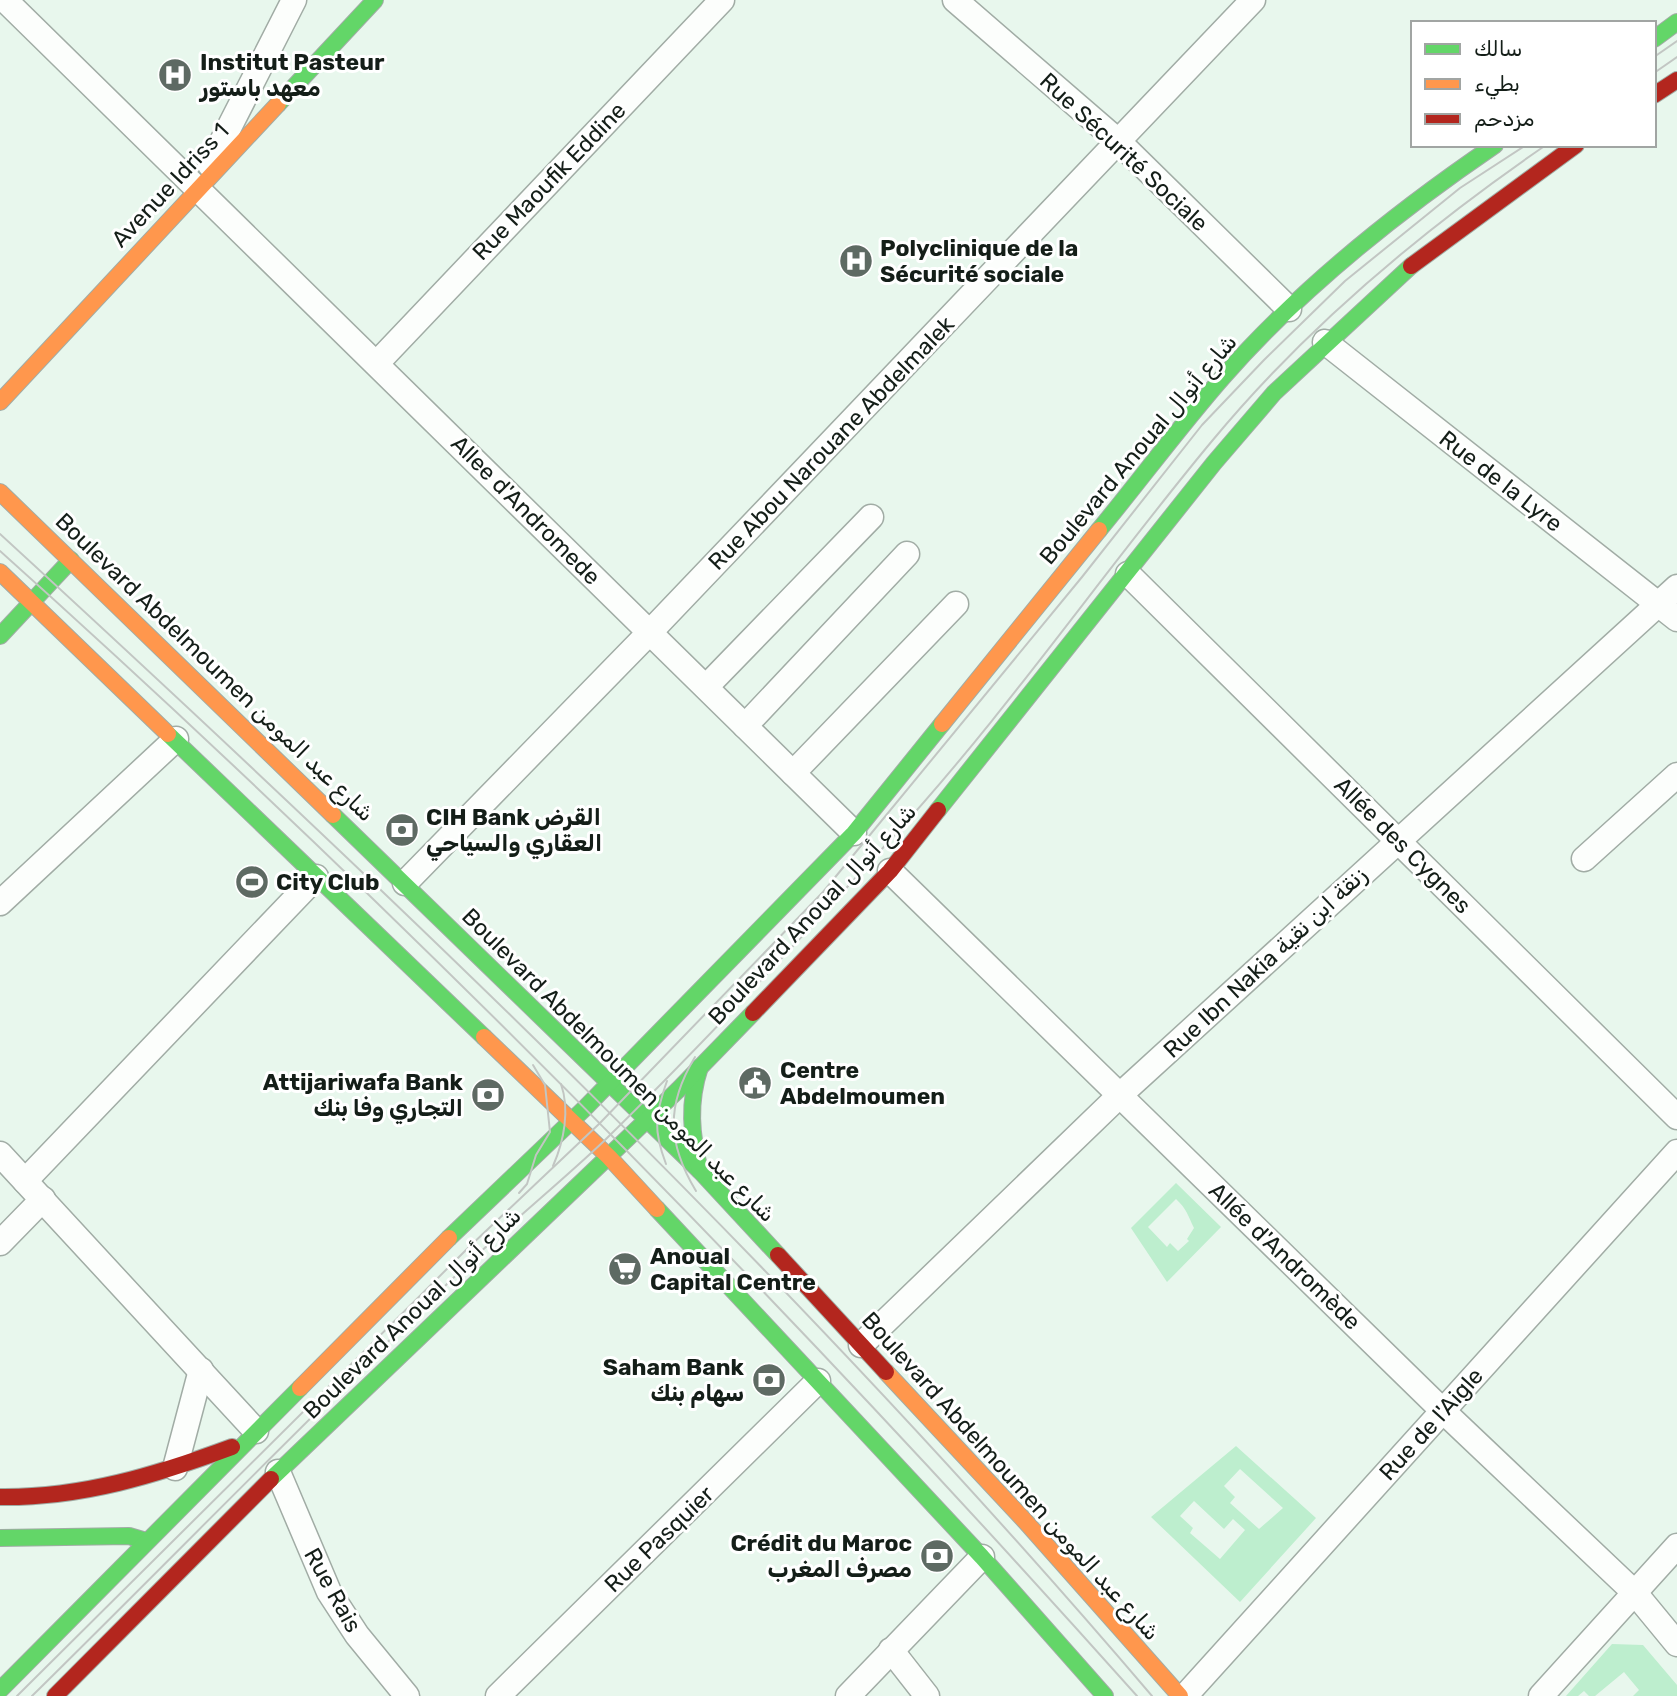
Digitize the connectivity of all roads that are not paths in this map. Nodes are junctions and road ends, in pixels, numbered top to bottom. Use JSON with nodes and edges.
{"nodes":[{"id":1,"x":5,"y":0,"type":"edge"},
{"id":2,"x":294,"y":0,"type":"edge"},
{"id":3,"x":375,"y":0,"type":"edge"},
{"id":4,"x":722,"y":0,"type":"edge"},
{"id":5,"x":955,"y":0,"type":"edge"},
{"id":6,"x":1254,"y":0,"type":"edge"},
{"id":7,"x":1677,"y":22,"type":"edge"},
{"id":8,"x":1656,"y":37,"type":"edge"},
{"id":9,"x":1677,"y":80,"type":"edge"},
{"id":10,"x":1656,"y":94,"type":"edge"},
{"id":11,"x":1118,"y":141,"type":"junction"},
{"id":12,"x":1492,"y":147,"type":"edge"},
{"id":13,"x":1573,"y":147,"type":"edge"},
{"id":14,"x":199,"y":187,"type":"junction"},
{"id":15,"x":1289,"y":309,"type":"junction"},
{"id":16,"x":1325,"y":342,"type":"junction"},
{"id":17,"x":377,"y":363,"type":"junction"},
{"id":18,"x":0,"y":402,"type":"edge"},
{"id":19,"x":0,"y":492,"type":"edge"},
{"id":20,"x":871,"y":517,"type":"dead end"},
{"id":21,"x":45,"y":535,"type":"junction"},
{"id":22,"x":32,"y":550,"type":"dead end"},
{"id":23,"x":907,"y":554,"type":"dead end"},
{"id":24,"x":71,"y":560,"type":"junction"},
{"id":25,"x":6,"y":574,"type":"edge"},
{"id":26,"x":1128,"y":574,"type":"junction"},
{"id":27,"x":1677,"y":587,"type":"edge"},
{"id":28,"x":32,"y":602,"type":"junction"},
{"id":29,"x":956,"y":604,"type":"dead end"},
{"id":30,"x":1668,"y":611,"type":"edge"},
{"id":31,"x":650,"y":632,"type":"junction"},
{"id":32,"x":0,"y":636,"type":"edge"},
{"id":33,"x":706,"y":687,"type":"junction"},
{"id":34,"x":746,"y":726,"type":"junction"},
{"id":35,"x":176,"y":738,"type":"junction"},
{"id":36,"x":793,"y":773,"type":"junction"},
{"id":37,"x":1677,"y":775,"type":"edge"},
{"id":38,"x":854,"y":833,"type":"junction"},
{"id":39,"x":1397,"y":840,"type":"junction"},
{"id":40,"x":1584,"y":859,"type":"dead end"},
{"id":41,"x":890,"y":871,"type":"junction"},
{"id":42,"x":316,"y":877,"type":"junction"},
{"id":43,"x":405,"y":883,"type":"junction"},
{"id":44,"x":0,"y":903,"type":"edge"},
{"id":45,"x":700,"y":1067,"type":"junction"},
{"id":46,"x":530,"y":1080,"type":"junction"},
{"id":47,"x":610,"y":1082,"type":"junction"},
{"id":48,"x":1120,"y":1095,"type":"junction"},
{"id":49,"x":533,"y":1109,"type":"dead end"},
{"id":50,"x":1677,"y":1117,"type":"edge"},
{"id":51,"x":646,"y":1119,"type":"junction"},
{"id":52,"x":572,"y":1121,"type":"junction"},
{"id":53,"x":531,"y":1136,"type":"dead end"},
{"id":54,"x":1677,"y":1153,"type":"edge"},
{"id":55,"x":0,"y":1154,"type":"edge"},
{"id":56,"x":609,"y":1157,"type":"junction"},
{"id":57,"x":700,"y":1171,"type":"junction"},
{"id":58,"x":26,"y":1181,"type":"junction"},
{"id":59,"x":43,"y":1199,"type":"junction"},
{"id":60,"x":482,"y":1205,"type":"junction"},
{"id":61,"x":0,"y":1243,"type":"edge"},
{"id":62,"x":861,"y":1345,"type":"junction"},
{"id":63,"x":201,"y":1370,"type":"junction"},
{"id":64,"x":818,"y":1381,"type":"junction"},
{"id":65,"x":1443,"y":1411,"type":"junction"},
{"id":66,"x":251,"y":1436,"type":"junction"},
{"id":67,"x":175,"y":1468,"type":"junction"},
{"id":68,"x":278,"y":1472,"type":"junction"},
{"id":69,"x":0,"y":1497,"type":"edge"},
{"id":70,"x":0,"y":1538,"type":"edge"},
{"id":71,"x":146,"y":1541,"type":"junction"},
{"id":72,"x":1677,"y":1546,"type":"edge"},
{"id":73,"x":982,"y":1557,"type":"junction"},
{"id":74,"x":1635,"y":1593,"type":"junction"},
{"id":75,"x":1677,"y":1644,"type":"edge"},
{"id":76,"x":891,"y":1650,"type":"junction"},
{"id":77,"x":0,"y":1690,"type":"edge"},
{"id":78,"x":55,"y":1696,"type":"edge"},
{"id":79,"x":407,"y":1696,"type":"edge"},
{"id":80,"x":498,"y":1696,"type":"edge"},
{"id":81,"x":849,"y":1696,"type":"edge"},
{"id":82,"x":927,"y":1696,"type":"edge"},
{"id":83,"x":1105,"y":1696,"type":"edge"},
{"id":84,"x":1180,"y":1696,"type":"edge"},
{"id":85,"x":1185,"y":1696,"type":"edge"},
{"id":86,"x":1541,"y":1696,"type":"edge"}],
"edges":[{"from":1,"to":14,"type":"street","name":"Allee d'Andromede"},
{"from":2,"to":14,"type":"street"},
{"from":3,"to":14,"type":"main road","name":"Avenue Idriss 1"},
{"from":4,"to":17,"type":"street","name":"Rue Maoufik Eddine"},
{"from":5,"to":11,"type":"street","name":"Rue Sécurité Sociale"},
{"from":6,"to":11,"type":"street","name":"Rue Abou Narouane Abdelmalek"},
{"from":7,"to":8,"type":"main road"},
{"from":9,"to":10,"type":"main road"},
{"from":11,"to":15,"type":"street","name":"Rue Sécurité Sociale"},
{"from":11,"to":31,"type":"street","name":"Rue Abou Narouane Abdelmalek"},
{"from":12,"to":15,"type":"main road","name":"Boulevard Anoual شارع أنوال"},
{"from":13,"to":16,"type":"main road","name":"Boulevard Anoual شارع أنوال"},
{"from":14,"to":17,"type":"street","name":"Allee d'Andromede"},
{"from":14,"to":18,"type":"main road","name":"Avenue Idriss 1"},
{"from":15,"to":38,"type":"main road","name":"Boulevard Anoual شارع أنوال"},
{"from":16,"to":26,"type":"main road","name":"Boulevard Anoual شارع أنوال"},
{"from":16,"to":30,"type":"street","name":"Rue de la Lyre"},
{"from":17,"to":31,"type":"street","name":"Allee d'Andromede"},
{"from":19,"to":21,"type":"main road","name":"Boulevard Abdelmoumen شارع عبد المومن"},
{"from":20,"to":33,"type":"street"},
{"from":21,"to":22,"type":"main road"},
{"from":21,"to":24,"type":"main road","name":"Boulevard Abdelmoumen شارع عبد المومن"},
{"from":23,"to":34,"type":"street"},
{"from":24,"to":28,"type":"main road"},
{"from":24,"to":43,"type":"main road","name":"Boulevard Abdelmoumen شارع عبد المومن"},
{"from":25,"to":28,"type":"main road"},
{"from":26,"to":39,"type":"street","name":"Allée des Cygnes"},
{"from":26,"to":41,"type":"main road","name":"Boulevard Anoual شارع أنوال"},
{"from":27,"to":30,"type":"street","name":"Rue Ibn Nakia زنقة ابن نقية"},
{"from":28,"to":32,"type":"main road"},
{"from":28,"to":35,"type":"main road"},
{"from":29,"to":36,"type":"street"},
{"from":30,"to":39,"type":"street","name":"Rue Ibn Nakia زنقة ابن نقية"},
{"from":31,"to":33,"type":"street","name":"Allee d'Andromede"},
{"from":31,"to":43,"type":"street","name":"Rue Abou Narouane Abdelmalek"},
{"from":33,"to":34,"type":"street","name":"Allee d'Andromede"},
{"from":34,"to":36,"type":"street","name":"Allee d'Andromede"},
{"from":35,"to":42,"type":"main road"},
{"from":35,"to":44,"type":"street"},
{"from":36,"to":38,"type":"street","name":"Allee d'Andromede"},
{"from":37,"to":40,"type":"street"},
{"from":38,"to":47,"type":"main road","name":"Boulevard Anoual شارع أنوال"},
{"from":39,"to":48,"type":"street","name":"Rue Ibn Nakia زنقة ابن نقية"},
{"from":39,"to":50,"type":"street","name":"Allée des Cygnes"},
{"from":41,"to":45,"type":"main road","name":"Boulevard Anoual شارع أنوال"},
{"from":41,"to":48,"type":"street","name":"Allée d'Andromède"},
{"from":42,"to":46,"type":"main road"},
{"from":42,"to":58,"type":"street"},
{"from":43,"to":47,"type":"main road","name":"Boulevard Abdelmoumen شارع عبد المومن"},
{"from":45,"to":51,"type":"main road","name":"Boulevard Anoual شارع أنوال"},
{"from":45,"to":57,"type":"main road"},
{"from":46,"to":49,"type":"main road"},
{"from":46,"to":52,"type":"main road"},
{"from":47,"to":51,"type":"main road","name":"Boulevard Abdelmoumen شارع عبد المومن"},
{"from":47,"to":52,"type":"main road","name":"Boulevard Anoual شارع أنوال"},
{"from":48,"to":62,"type":"street","name":"Rue Ibn Nakia زنقة ابن نقية"},
{"from":48,"to":65,"type":"street","name":"Allée d'Andromède"},
{"from":51,"to":56,"type":"main road","name":"Boulevard Anoual شارع أنوال"},
{"from":51,"to":57,"type":"main road","name":"Boulevard Abdelmoumen شارع عبد المومن"},
{"from":52,"to":56,"type":"main road"},
{"from":52,"to":60,"type":"main road","name":"Boulevard Anoual شارع أنوال"},
{"from":53,"to":60,"type":"main road"},
{"from":54,"to":65,"type":"street","name":"Rue de l'Aigle"},
{"from":55,"to":58,"type":"street"},
{"from":56,"to":64,"type":"main road"},
{"from":56,"to":68,"type":"main road","name":"Boulevard Anoual شارع أنوال"},
{"from":57,"to":62,"type":"main road","name":"Boulevard Abdelmoumen شارع عبد المومن"},
{"from":58,"to":59,"type":"street"},
{"from":59,"to":61,"type":"street"},
{"from":59,"to":63,"type":"street"},
{"from":60,"to":66,"type":"main road","name":"Boulevard Anoual شارع أنوال"},
{"from":62,"to":84,"type":"main road","name":"Boulevard Abdelmoumen شارع عبد المومن"},
{"from":63,"to":66,"type":"street"},
{"from":63,"to":67,"type":"street"},
{"from":64,"to":73,"type":"main road"},
{"from":64,"to":80,"type":"street","name":"Rue Pasquier"},
{"from":65,"to":74,"type":"street","name":"Allée d'Andromède"},
{"from":65,"to":85,"type":"street","name":"Rue de l'Aigle"},
{"from":66,"to":67,"type":"main road"},
{"from":66,"to":71,"type":"main road","name":"Boulevard Anoual شارع أنوال"},
{"from":67,"to":69,"type":"main road"},
{"from":68,"to":78,"type":"main road","name":"Boulevard Anoual شارع أنوال"},
{"from":68,"to":79,"type":"street","name":"Rue Rais"},
{"from":70,"to":71,"type":"main road"},
{"from":71,"to":77,"type":"main road","name":"Boulevard Anoual شارع أنوال"},
{"from":72,"to":74,"type":"street"},
{"from":73,"to":76,"type":"street"},
{"from":73,"to":83,"type":"main road"},
{"from":74,"to":75,"type":"street","name":"Allée d'Andromède"},
{"from":74,"to":86,"type":"street"},
{"from":76,"to":81,"type":"street"},
{"from":76,"to":82,"type":"street"}]}
